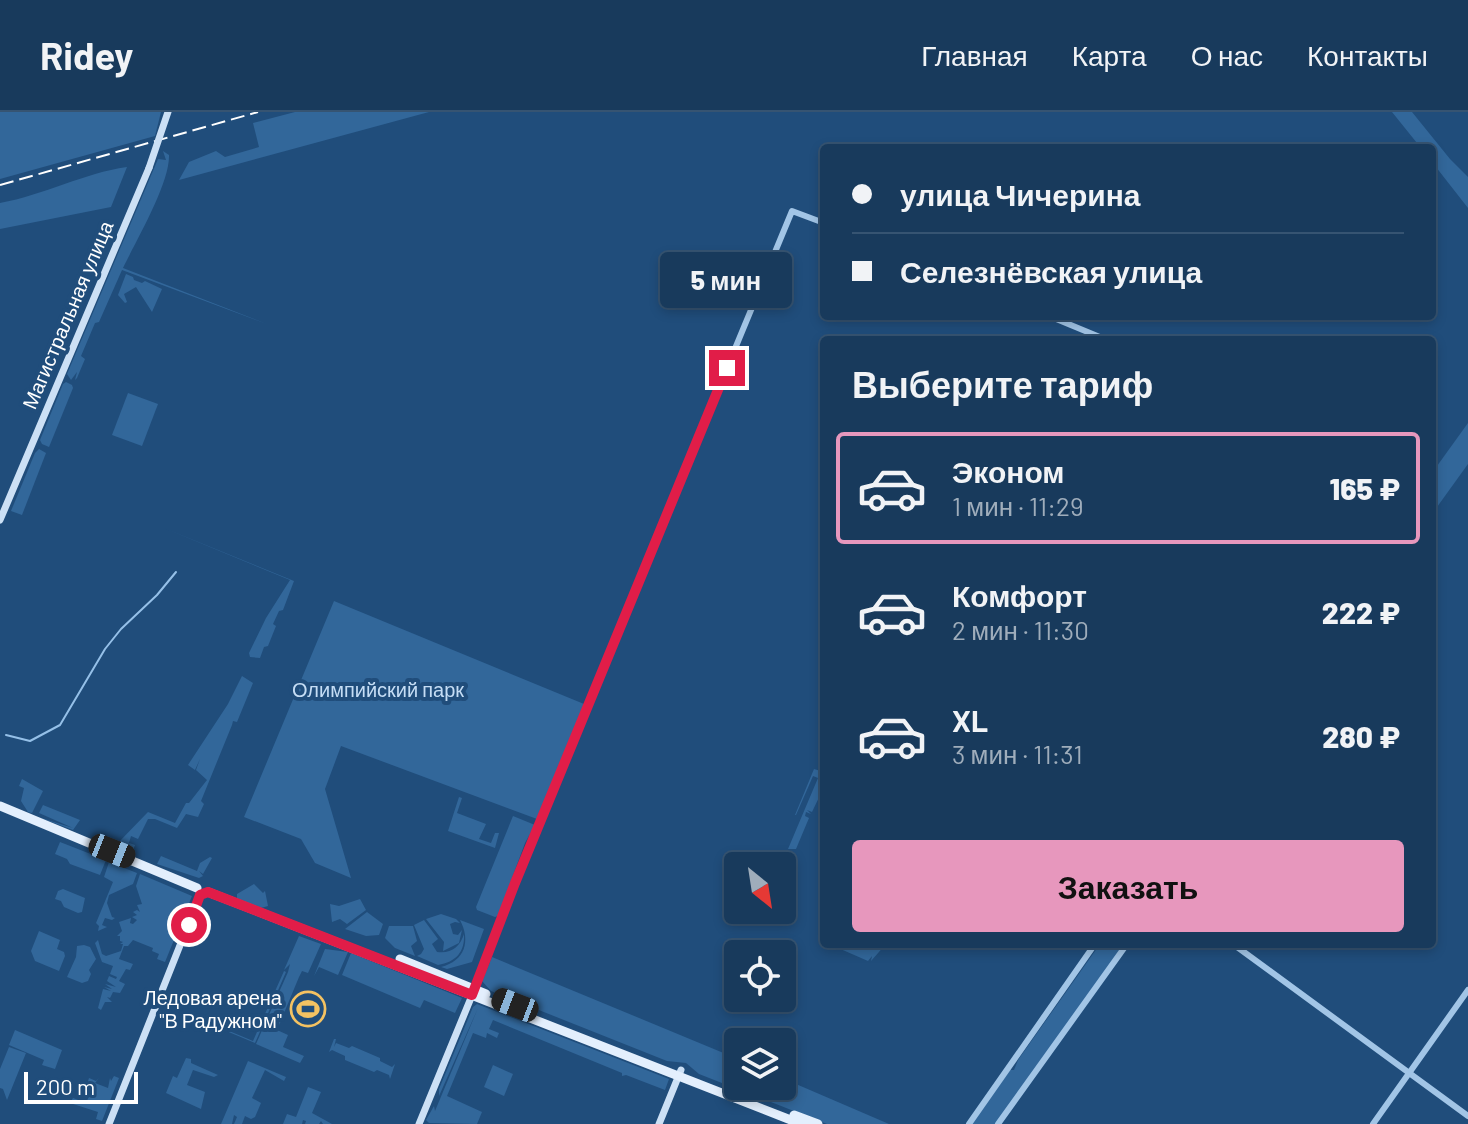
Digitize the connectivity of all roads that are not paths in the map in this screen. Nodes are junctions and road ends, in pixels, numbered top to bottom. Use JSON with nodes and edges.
{"nodes":[{"id":1,"x":168,"y":112,"type":"edge"},
{"id":2,"x":820,"y":222,"type":"edge"},
{"id":3,"x":1059,"y":320,"type":"edge"},
{"id":4,"x":1097,"y":336,"type":"edge"},
{"id":5,"x":0,"y":520,"type":"edge"},
{"id":6,"x":0,"y":806,"type":"edge"},
{"id":7,"x":202,"y":892,"type":"junction"},
{"id":8,"x":1092,"y":948,"type":"edge"},
{"id":9,"x":1124,"y":948,"type":"edge"},
{"id":10,"x":1239,"y":948,"type":"edge"},
{"id":11,"x":1468,"y":990,"type":"edge"},
{"id":12,"x":473,"y":992,"type":"junction"},
{"id":13,"x":1410,"y":1072,"type":"junction"},
{"id":14,"x":680,"y":1073,"type":"junction"},
{"id":15,"x":1468,"y":1116,"type":"edge"},
{"id":16,"x":109,"y":1124,"type":"edge"},
{"id":17,"x":419,"y":1124,"type":"edge"},
{"id":18,"x":659,"y":1124,"type":"edge"},
{"id":19,"x":801,"y":1124,"type":"edge"},
{"id":20,"x":818,"y":1124,"type":"edge"},
{"id":21,"x":969,"y":1124,"type":"edge"},
{"id":22,"x":998,"y":1124,"type":"edge"},
{"id":23,"x":1373,"y":1124,"type":"edge"}],
"edges":[{"from":1,"to":5,"type":"main road","name":"Магистральная улица","bridge":true},
{"from":2,"to":12,"type":"street"},
{"from":3,"to":4,"type":"street"},
{"from":6,"to":7,"type":"main road"},
{"from":7,"to":12,"type":"main road"},
{"from":7,"to":16,"type":"main road"},
{"from":8,"to":21,"type":"street"},
{"from":9,"to":22,"type":"street"},
{"from":10,"to":13,"type":"street"},
{"from":11,"to":13,"type":"street"},
{"from":12,"to":14,"type":"main road"},
{"from":12,"to":17,"type":"main road"},
{"from":13,"to":15,"type":"street"},
{"from":13,"to":23,"type":"street"},
{"from":14,"to":18,"type":"main road"},
{"from":14,"to":19,"type":"main road"},
{"from":14,"to":20,"type":"main road"}]}
